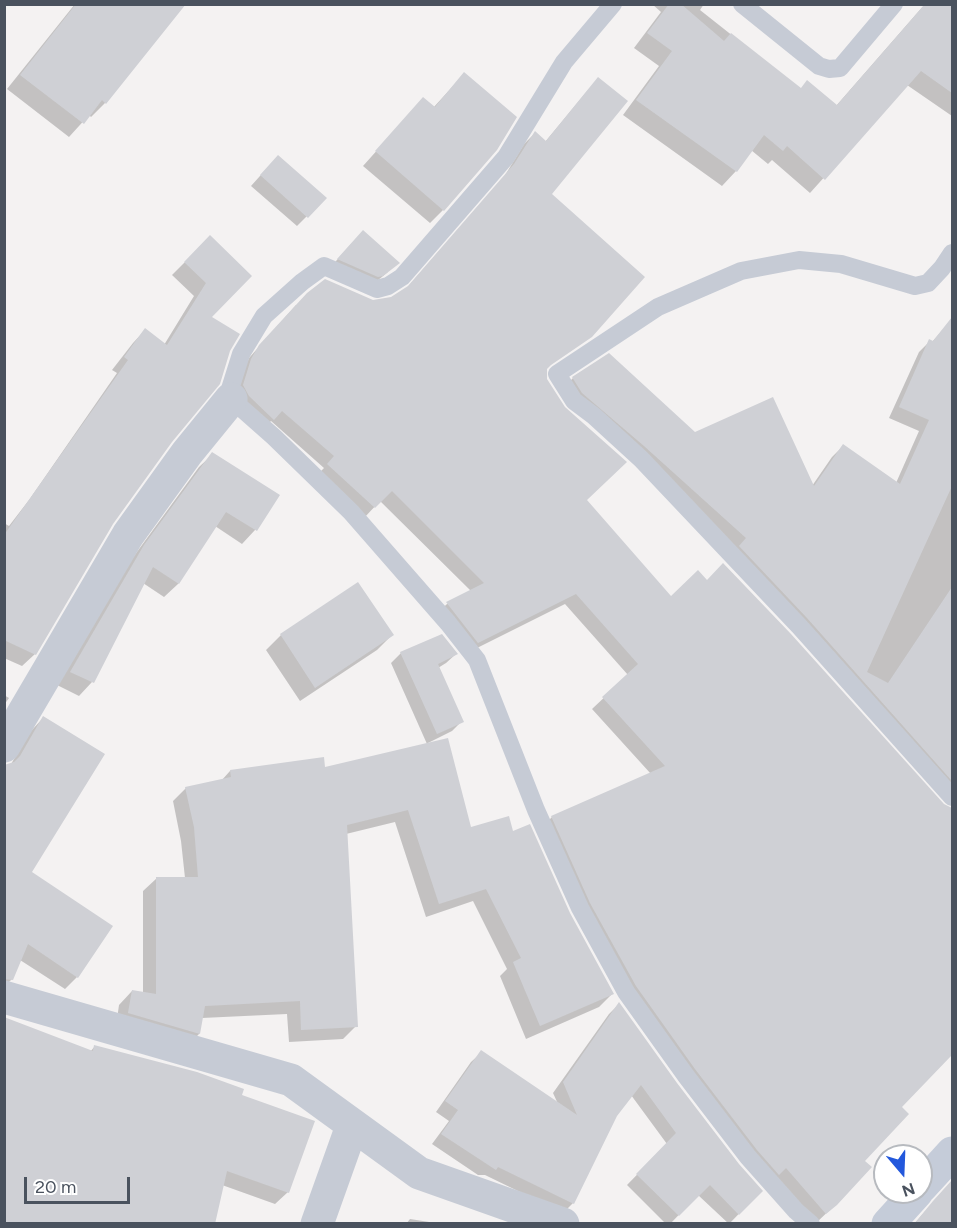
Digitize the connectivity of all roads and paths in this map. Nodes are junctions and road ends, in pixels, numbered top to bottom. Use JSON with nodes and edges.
{"nodes":[{"id":1,"x":613,"y":4,"type":"edge"},
{"id":2,"x":742,"y":4,"type":"edge"},
{"id":3,"x":894,"y":4,"type":"edge"},
{"id":4,"x":952,"y":252,"type":"edge"},
{"id":5,"x":231,"y":399,"type":"junction"},
{"id":6,"x":4,"y":746,"type":"edge"},
{"id":7,"x":952,"y":797,"type":"edge"},
{"id":8,"x":4,"y":997,"type":"edge"},
{"id":9,"x":352,"y":1126,"type":"junction"},
{"id":10,"x":952,"y":1153,"type":"edge"},
{"id":11,"x":933,"y":1174,"type":"edge"},
{"id":12,"x":906,"y":1204,"type":"edge"},
{"id":13,"x":317,"y":1224,"type":"edge"},
{"id":14,"x":563,"y":1224,"type":"edge"},
{"id":15,"x":811,"y":1224,"type":"edge"},
{"id":16,"x":888,"y":1224,"type":"edge"}],
"edges":[{"from":1,"to":5,"type":"lane"},
{"from":2,"to":3,"type":"lane"},
{"from":4,"to":7,"type":"lane"},
{"from":5,"to":6,"type":"street"},
{"from":5,"to":15,"type":"lane"},
{"from":8,"to":9,"type":"street"},
{"from":9,"to":13,"type":"street"},
{"from":9,"to":14,"type":"street"},
{"from":10,"to":11,"type":"street"},
{"from":12,"to":16,"type":"street"}]}
